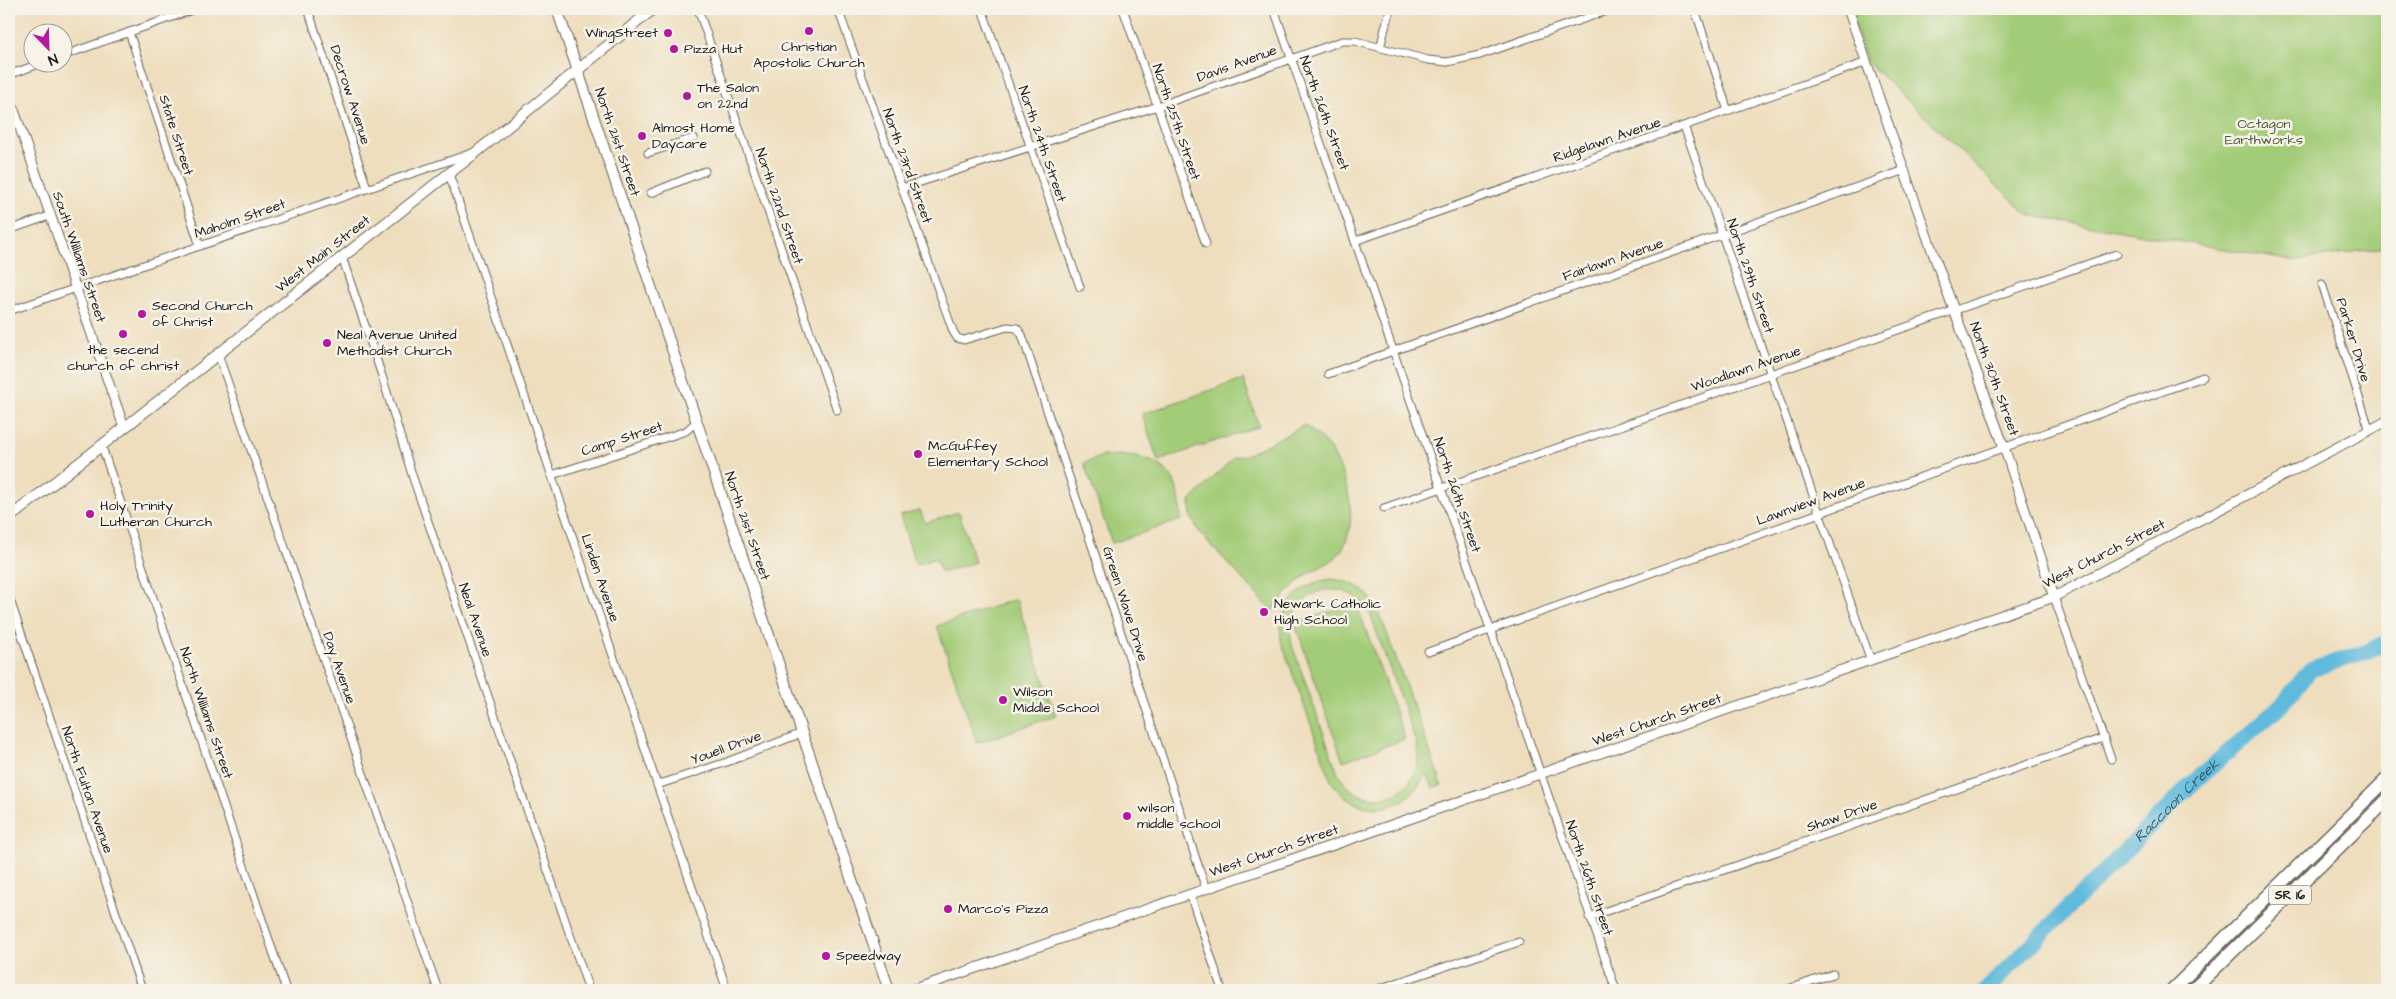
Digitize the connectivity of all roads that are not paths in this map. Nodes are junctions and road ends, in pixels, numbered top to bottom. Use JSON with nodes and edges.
{"nodes":[{"id":1,"x":195,"y":9,"type":"edge"},
{"id":2,"x":308,"y":9,"type":"edge"},
{"id":3,"x":557,"y":9,"type":"edge"},
{"id":4,"x":653,"y":9,"type":"edge"},
{"id":5,"x":698,"y":9,"type":"edge"},
{"id":6,"x":838,"y":9,"type":"edge"},
{"id":7,"x":982,"y":9,"type":"edge"},
{"id":8,"x":1123,"y":9,"type":"edge"},
{"id":9,"x":1274,"y":9,"type":"edge"},
{"id":10,"x":1390,"y":9,"type":"edge"},
{"id":11,"x":1612,"y":9,"type":"edge"},
{"id":12,"x":1695,"y":9,"type":"edge"},
{"id":13,"x":1848,"y":9,"type":"edge"},
{"id":14,"x":129,"y":32,"type":"junction"},
{"id":15,"x":1380,"y":48,"type":"junction"},
{"id":16,"x":72,"y":52,"type":"edge"},
{"id":17,"x":1291,"y":58,"type":"junction"},
{"id":18,"x":1867,"y":62,"type":"junction"},
{"id":19,"x":22,"y":70,"type":"edge"},
{"id":20,"x":578,"y":70,"type":"junction"},
{"id":21,"x":9,"y":75,"type":"edge"},
{"id":22,"x":9,"y":96,"type":"edge"},
{"id":23,"x":1158,"y":106,"type":"junction"},
{"id":24,"x":1728,"y":111,"type":"junction"},
{"id":25,"x":1684,"y":126,"type":"junction"},
{"id":26,"x":694,"y":138,"type":"dead end"},
{"id":27,"x":1030,"y":146,"type":"junction"},
{"id":28,"x":479,"y":150,"type":"junction"},
{"id":29,"x":648,"y":153,"type":"dead end"},
{"id":30,"x":1905,"y":170,"type":"junction"},
{"id":31,"x":705,"y":171,"type":"dead end"},
{"id":32,"x":449,"y":174,"type":"junction"},
{"id":33,"x":367,"y":188,"type":"junction"},
{"id":34,"x":902,"y":188,"type":"junction"},
{"id":35,"x":651,"y":193,"type":"dead end"},
{"id":36,"x":49,"y":216,"type":"junction"},
{"id":37,"x":9,"y":230,"type":"edge"},
{"id":38,"x":1722,"y":235,"type":"junction"},
{"id":39,"x":1355,"y":241,"type":"junction"},
{"id":40,"x":1206,"y":244,"type":"dead end"},
{"id":41,"x":200,"y":246,"type":"junction"},
{"id":42,"x":2117,"y":254,"type":"dead end"},
{"id":43,"x":342,"y":257,"type":"junction"},
{"id":44,"x":2322,"y":284,"type":"dead end"},
{"id":45,"x":1080,"y":287,"type":"dead end"},
{"id":46,"x":75,"y":288,"type":"junction"},
{"id":47,"x":1954,"y":310,"type":"junction"},
{"id":48,"x":9,"y":311,"type":"edge"},
{"id":49,"x":1017,"y":328,"type":"joint"},
{"id":50,"x":1393,"y":351,"type":"junction"},
{"id":51,"x":218,"y":354,"type":"junction"},
{"id":52,"x":1328,"y":374,"type":"dead end"},
{"id":53,"x":1771,"y":374,"type":"junction"},
{"id":54,"x":2203,"y":377,"type":"dead end"},
{"id":55,"x":837,"y":410,"type":"dead end"},
{"id":56,"x":697,"y":420,"type":"junction"},
{"id":57,"x":2387,"y":421,"type":"edge"},
{"id":58,"x":124,"y":427,"type":"junction"},
{"id":59,"x":2370,"y":431,"type":"junction"},
{"id":60,"x":101,"y":444,"type":"junction"},
{"id":61,"x":2004,"y":447,"type":"junction"},
{"id":62,"x":552,"y":475,"type":"junction"},
{"id":63,"x":1441,"y":488,"type":"junction"},
{"id":64,"x":1384,"y":508,"type":"dead end"},
{"id":65,"x":1819,"y":513,"type":"junction"},
{"id":66,"x":9,"y":518,"type":"edge"},
{"id":67,"x":9,"y":597,"type":"edge"},
{"id":68,"x":2054,"y":597,"type":"junction"},
{"id":69,"x":1490,"y":630,"type":"junction"},
{"id":70,"x":1428,"y":652,"type":"dead end"},
{"id":71,"x":1871,"y":660,"type":"junction"},
{"id":72,"x":802,"y":733,"type":"junction"},
{"id":73,"x":2104,"y":738,"type":"junction"},
{"id":74,"x":2111,"y":759,"type":"dead end"},
{"id":75,"x":1540,"y":774,"type":"junction"},
{"id":76,"x":2387,"y":778,"type":"edge"},
{"id":77,"x":657,"y":785,"type":"junction"},
{"id":78,"x":2387,"y":800,"type":"edge"},
{"id":79,"x":1206,"y":889,"type":"junction"},
{"id":80,"x":1190,"y":894,"type":"junction"},
{"id":81,"x":1589,"y":917,"type":"junction"},
{"id":82,"x":1519,"y":942,"type":"dead end"},
{"id":83,"x":1833,"y":974,"type":"dead end"},
{"id":84,"x":142,"y":990,"type":"edge"},
{"id":85,"x":286,"y":990,"type":"edge"},
{"id":86,"x":438,"y":990,"type":"edge"},
{"id":87,"x":589,"y":990,"type":"edge"},
{"id":88,"x":727,"y":990,"type":"edge"},
{"id":89,"x":889,"y":990,"type":"edge"},
{"id":90,"x":912,"y":990,"type":"edge"},
{"id":91,"x":1222,"y":990,"type":"edge"},
{"id":92,"x":1375,"y":990,"type":"edge"},
{"id":93,"x":1616,"y":990,"type":"edge"},
{"id":94,"x":1785,"y":990,"type":"edge"},
{"id":95,"x":2172,"y":990,"type":"edge"},
{"id":96,"x":2193,"y":990,"type":"edge"}],
"edges":[{"from":1,"to":14,"type":"street"},
{"from":2,"to":33,"type":"street","name":"Decrow Avenue"},
{"from":3,"to":20,"type":"main road","name":"North 21st Street"},
{"from":4,"to":20,"type":"main road","name":"West Main Street"},
{"from":5,"to":55,"type":"street","name":"North 22nd Street"},
{"from":6,"to":34,"type":"street","name":"North 23rd Street"},
{"from":7,"to":27,"type":"street","name":"North 24th Street"},
{"from":8,"to":23,"type":"street","name":"North 25th Street"},
{"from":9,"to":17,"type":"street","name":"North 26th Street"},
{"from":10,"to":15,"type":"street"},
{"from":11,"to":15,"type":"street","name":"Davis Avenue"},
{"from":12,"to":24,"type":"street"},
{"from":13,"to":18,"type":"street","name":"North 30th Street"},
{"from":14,"to":16,"type":"street"},
{"from":14,"to":41,"type":"street","name":"State Street"},
{"from":15,"to":17,"type":"street","name":"Davis Avenue"},
{"from":17,"to":23,"type":"street","name":"Davis Avenue"},
{"from":17,"to":39,"type":"street","name":"North 26th Street"},
{"from":18,"to":24,"type":"street","name":"Ridgelawn Avenue"},
{"from":18,"to":30,"type":"street","name":"North 30th Street"},
{"from":19,"to":21,"type":"street"},
{"from":20,"to":28,"type":"main road","name":"West Main Street"},
{"from":20,"to":56,"type":"main road","name":"North 21st Street"},
{"from":22,"to":36,"type":"street","name":"South Williams Street"},
{"from":23,"to":27,"type":"street","name":"Davis Avenue"},
{"from":23,"to":40,"type":"street","name":"North 25th Street"},
{"from":24,"to":25,"type":"street","name":"Ridgelawn Avenue"},
{"from":25,"to":38,"type":"street","name":"North 29th Street"},
{"from":25,"to":39,"type":"street","name":"Ridgelawn Avenue"},
{"from":26,"to":29,"type":"street"},
{"from":27,"to":34,"type":"street","name":"Davis Avenue"},
{"from":27,"to":45,"type":"street","name":"North 24th Street"},
{"from":28,"to":32,"type":"main road","name":"West Main Street"},
{"from":28,"to":33,"type":"street","name":"Maholm Street"},
{"from":30,"to":38,"type":"street","name":"Fairlawn Avenue"},
{"from":30,"to":47,"type":"street","name":"North 30th Street"},
{"from":31,"to":35,"type":"street"},
{"from":32,"to":43,"type":"main road","name":"West Main Street"},
{"from":32,"to":62,"type":"street","name":"Linden Avenue"},
{"from":33,"to":41,"type":"street","name":"Maholm Street"},
{"from":34,"to":49,"type":"street","name":"North 23rd Street"},
{"from":36,"to":37,"type":"street"},
{"from":36,"to":46,"type":"street","name":"South Williams Street"},
{"from":38,"to":50,"type":"street","name":"Fairlawn Avenue"},
{"from":38,"to":53,"type":"street","name":"North 29th Street"},
{"from":39,"to":50,"type":"street","name":"North 26th Street"},
{"from":41,"to":46,"type":"street","name":"Maholm Street"},
{"from":42,"to":47,"type":"street","name":"Woodlawn Avenue"},
{"from":43,"to":51,"type":"main road","name":"West Main Street"},
{"from":43,"to":87,"type":"street","name":"Neal Avenue"},
{"from":44,"to":59,"type":"street","name":"Parker Drive"},
{"from":46,"to":48,"type":"street","name":"Maholm Street"},
{"from":46,"to":58,"type":"street","name":"South Williams Street"},
{"from":47,"to":53,"type":"street","name":"Woodlawn Avenue"},
{"from":47,"to":61,"type":"street","name":"North 30th Street"},
{"from":49,"to":79,"type":"street","name":"Green Wave Drive"},
{"from":50,"to":52,"type":"street","name":"Fairlawn Avenue"},
{"from":50,"to":63,"type":"street","name":"North 26th Street"},
{"from":51,"to":58,"type":"main road","name":"West Main Street"},
{"from":51,"to":86,"type":"street","name":"Day Avenue"},
{"from":53,"to":63,"type":"street","name":"Woodlawn Avenue"},
{"from":53,"to":65,"type":"street","name":"North 29th Street"},
{"from":54,"to":61,"type":"street","name":"Lawnview Avenue"},
{"from":56,"to":62,"type":"street","name":"Camp Street"},
{"from":56,"to":72,"type":"main road","name":"North 21st Street"},
{"from":57,"to":59,"type":"street","name":"West Church Street"},
{"from":58,"to":60,"type":"main road","name":"West Main Street"},
{"from":59,"to":68,"type":"street","name":"West Church Street"},
{"from":60,"to":66,"type":"main road","name":"West Main Street"},
{"from":60,"to":85,"type":"street","name":"North Williams Street"},
{"from":61,"to":65,"type":"street","name":"Lawnview Avenue"},
{"from":61,"to":68,"type":"street","name":"North 30th Street"},
{"from":62,"to":77,"type":"street","name":"Linden Avenue"},
{"from":63,"to":64,"type":"street","name":"Woodlawn Avenue"},
{"from":63,"to":69,"type":"street","name":"North 26th Street"},
{"from":65,"to":69,"type":"street","name":"Lawnview Avenue"},
{"from":65,"to":71,"type":"street","name":"North 29th Street"},
{"from":67,"to":84,"type":"street","name":"North Fulton Avenue"},
{"from":68,"to":71,"type":"street","name":"West Church Street"},
{"from":68,"to":73,"type":"street","name":"North 30th Street"},
{"from":69,"to":70,"type":"street","name":"Lawnview Avenue"},
{"from":69,"to":75,"type":"street","name":"North 26th Street"},
{"from":71,"to":75,"type":"street","name":"West Church Street"},
{"from":72,"to":77,"type":"street","name":"Youell Drive"},
{"from":72,"to":89,"type":"main road","name":"North 21st Street"},
{"from":73,"to":74,"type":"street","name":"North 30th Street"},
{"from":73,"to":81,"type":"street","name":"Shaw Drive"},
{"from":75,"to":79,"type":"street","name":"West Church Street"},
{"from":75,"to":81,"type":"street","name":"North 26th Street"},
{"from":76,"to":95,"type":"highway","number":"SR 16"},
{"from":77,"to":88,"type":"street","name":"Linden Avenue"},
{"from":78,"to":96,"type":"highway","number":"SR 16"},
{"from":79,"to":80,"type":"street","name":"West Church Street"},
{"from":80,"to":90,"type":"street","name":"West Church Street"},
{"from":80,"to":91,"type":"street"},
{"from":81,"to":93,"type":"street","name":"North 26th Street"},
{"from":82,"to":92,"type":"street"},
{"from":83,"to":94,"type":"street"}]}
